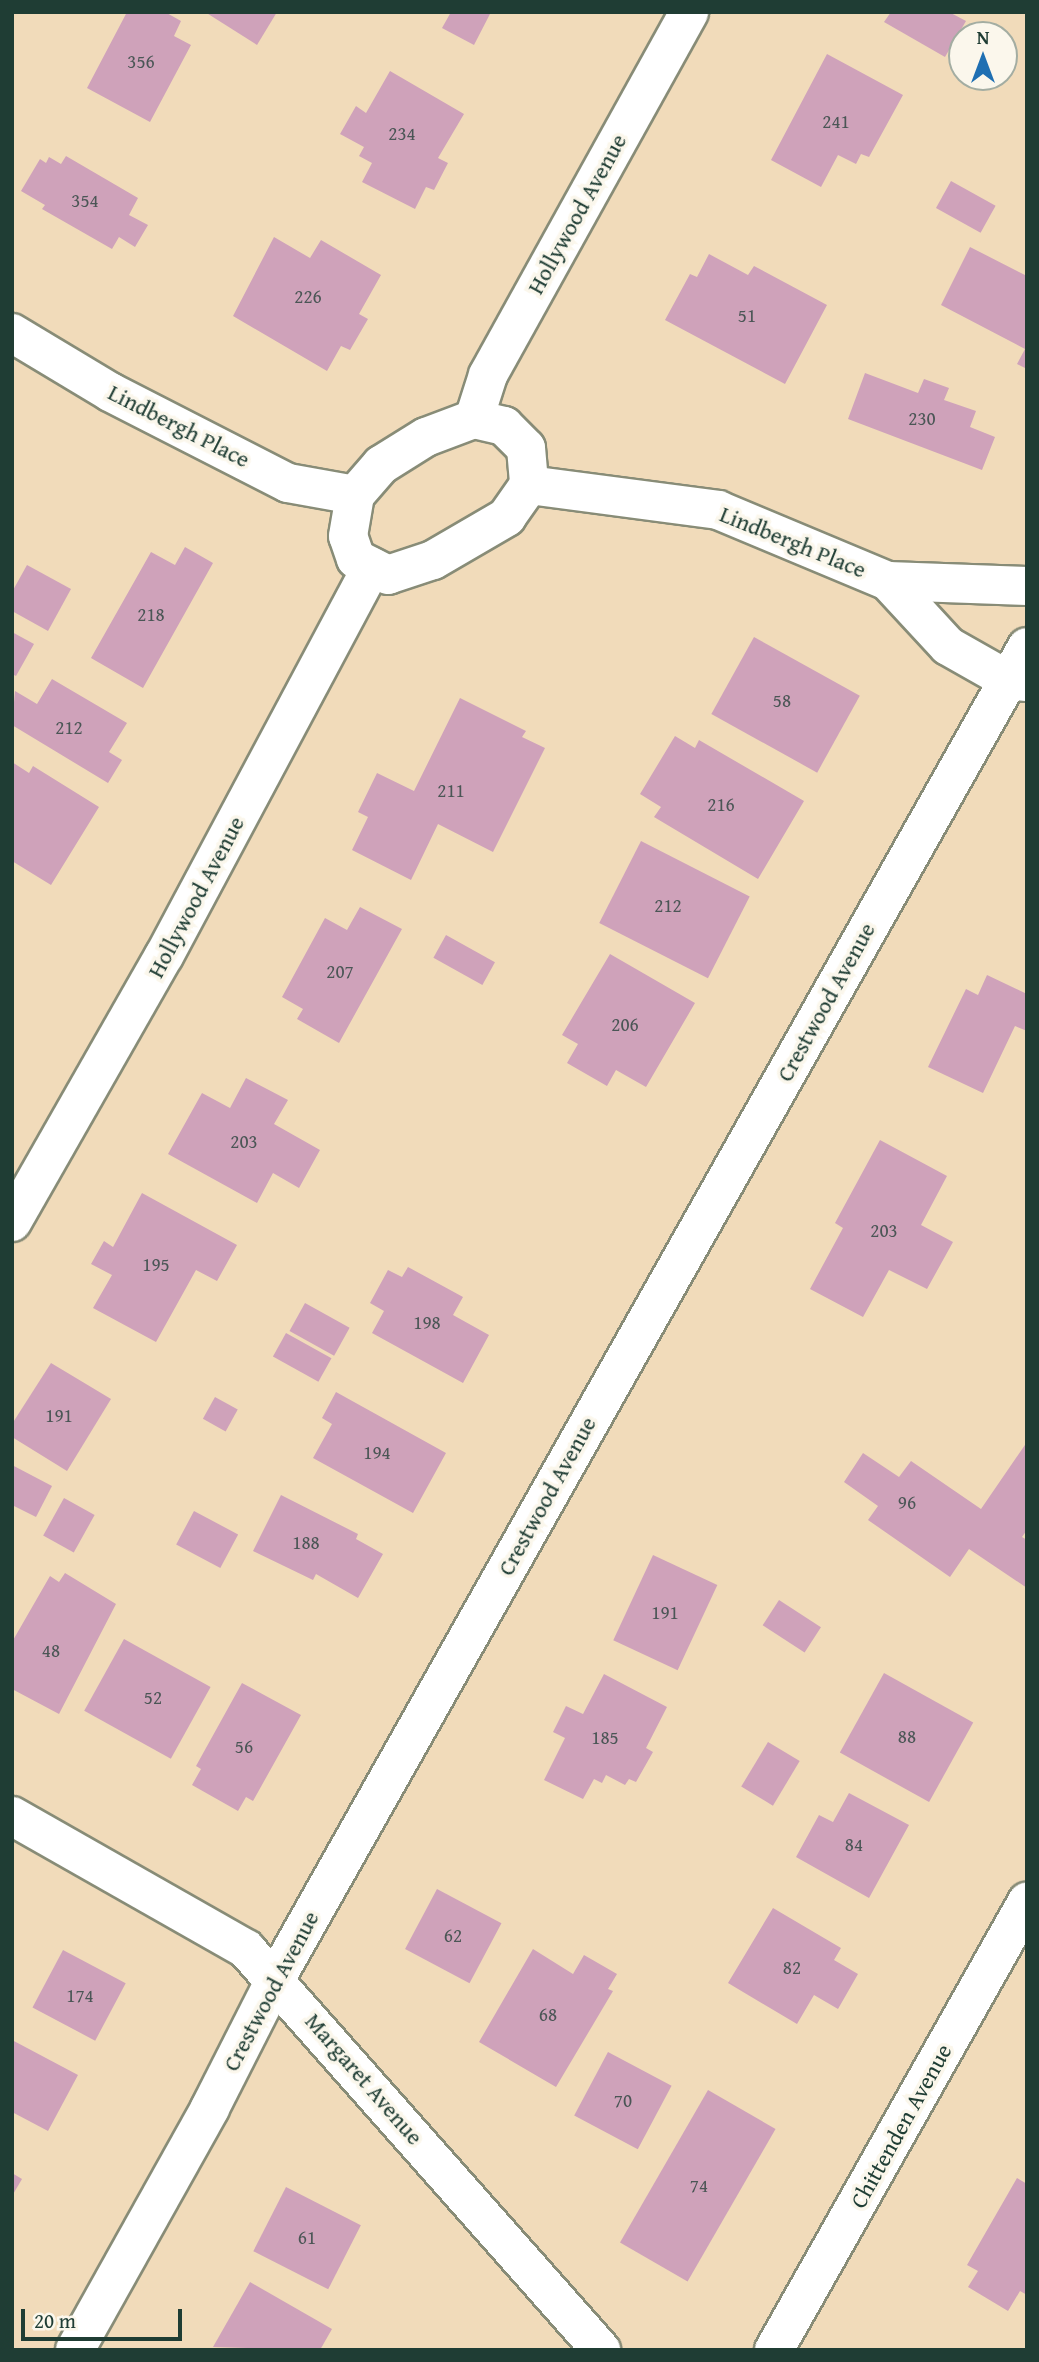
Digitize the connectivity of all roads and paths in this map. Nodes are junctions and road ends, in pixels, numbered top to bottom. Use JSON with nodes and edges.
{"nodes":[{"id":1,"x":689,"y":12,"type":"edge"},
{"id":2,"x":12,"y":333,"type":"edge"},
{"id":3,"x":474,"y":419,"type":"junction"},
{"id":4,"x":529,"y":485,"type":"junction"},
{"id":5,"x":355,"y":495,"type":"junction"},
{"id":6,"x":372,"y":567,"type":"junction"},
{"id":7,"x":888,"y":581,"type":"junction"},
{"id":8,"x":1027,"y":586,"type":"edge"},
{"id":9,"x":1027,"y":647,"type":"edge"},
{"id":10,"x":1017,"y":681,"type":"edge"},
{"id":11,"x":12,"y":1222,"type":"edge"},
{"id":12,"x":12,"y":1816,"type":"edge"},
{"id":13,"x":1027,"y":1902,"type":"edge"},
{"id":14,"x":276,"y":1978,"type":"junction"},
{"id":15,"x":75,"y":2350,"type":"edge"},
{"id":16,"x":601,"y":2350,"type":"edge"},
{"id":17,"x":775,"y":2350,"type":"edge"}],
"edges":[{"from":1,"to":3,"type":"street","name":"Hollywood Avenue"},
{"from":2,"to":5,"type":"street","name":"Lindbergh Place"},
{"from":3,"to":4,"type":"street"},
{"from":3,"to":5,"type":"street"},
{"from":4,"to":6,"type":"street"},
{"from":4,"to":7,"type":"street","name":"Lindbergh Place"},
{"from":5,"to":6,"type":"street"},
{"from":6,"to":11,"type":"street","name":"Hollywood Avenue"},
{"from":7,"to":8,"type":"street","name":"Lindbergh Place"},
{"from":7,"to":10,"type":"street","name":"Lindbergh Place"},
{"from":9,"to":10,"type":"street","name":"Crestwood Avenue"},
{"from":10,"to":14,"type":"street","name":"Crestwood Avenue"},
{"from":12,"to":14,"type":"street","name":"Margaret Avenue"},
{"from":13,"to":17,"type":"street","name":"Chittenden Avenue"},
{"from":14,"to":15,"type":"street","name":"Crestwood Avenue"},
{"from":14,"to":16,"type":"street","name":"Margaret Avenue"}]}
